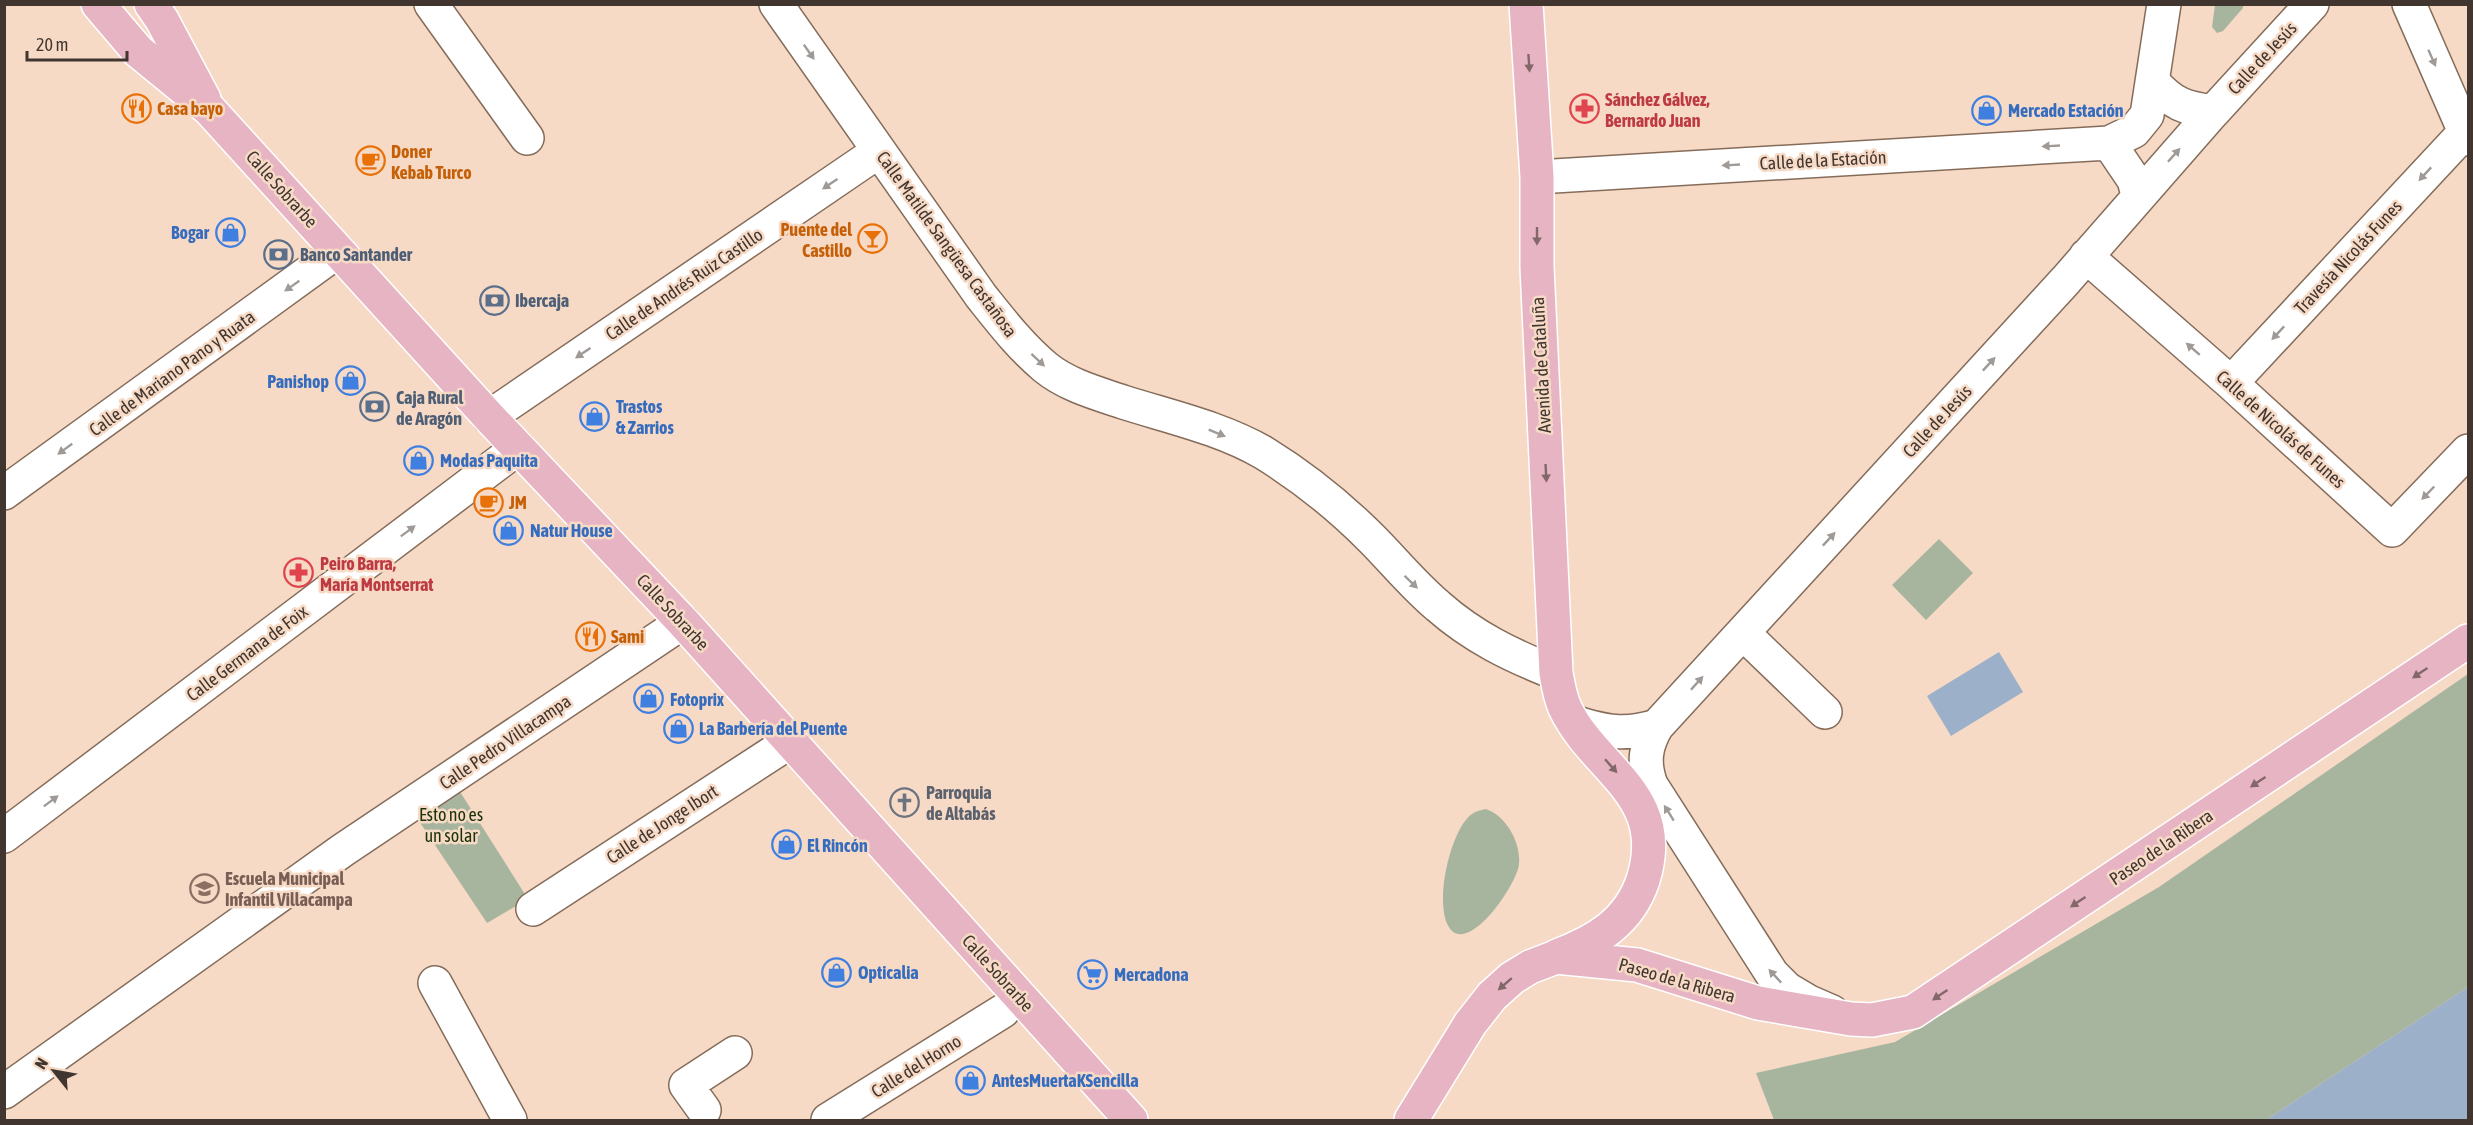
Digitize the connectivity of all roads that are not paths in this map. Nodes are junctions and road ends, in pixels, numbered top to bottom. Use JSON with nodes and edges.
{"nodes":[{"id":1,"x":98,"y":4,"type":"edge"},
{"id":2,"x":151,"y":4,"type":"edge"},
{"id":3,"x":431,"y":4,"type":"edge"},
{"id":4,"x":776,"y":4,"type":"edge"},
{"id":5,"x":1526,"y":4,"type":"edge"},
{"id":6,"x":2164,"y":4,"type":"edge"},
{"id":7,"x":2312,"y":4,"type":"edge"},
{"id":8,"x":2409,"y":4,"type":"edge"},
{"id":9,"x":2153,"y":82,"type":"junction"},
{"id":10,"x":209,"y":109,"type":"junction"},
{"id":11,"x":2212,"y":112,"type":"junction"},
{"id":12,"x":2467,"y":135,"type":"edge"},
{"id":13,"x":527,"y":138,"type":"dead end"},
{"id":14,"x":2109,"y":143,"type":"junction"},
{"id":15,"x":879,"y":150,"type":"junction"},
{"id":16,"x":1537,"y":177,"type":"junction"},
{"id":17,"x":2138,"y":195,"type":"junction"},
{"id":18,"x":338,"y":251,"type":"junction"},
{"id":19,"x":2086,"y":256,"type":"junction"},
{"id":20,"x":2231,"y":383,"type":"junction"},
{"id":21,"x":489,"y":417,"type":"junction"},
{"id":22,"x":518,"y":448,"type":"junction"},
{"id":23,"x":2469,"y":451,"type":"edge"},
{"id":24,"x":4,"y":493,"type":"edge"},
{"id":25,"x":683,"y":622,"type":"junction"},
{"id":26,"x":1743,"y":633,"type":"junction"},
{"id":27,"x":2469,"y":641,"type":"edge"},
{"id":28,"x":1556,"y":673,"type":"junction"},
{"id":29,"x":1825,"y":712,"type":"dead end"},
{"id":30,"x":1573,"y":722,"type":"junction"},
{"id":31,"x":1657,"y":726,"type":"junction"},
{"id":32,"x":791,"y":741,"type":"junction"},
{"id":33,"x":4,"y":836,"type":"edge"},
{"id":34,"x":533,"y":909,"type":"dead end"},
{"id":35,"x":1556,"y":957,"type":"junction"},
{"id":36,"x":435,"y":984,"type":"dead end"},
{"id":37,"x":1004,"y":1011,"type":"dead end"},
{"id":38,"x":1842,"y":1016,"type":"junction"},
{"id":39,"x":735,"y":1053,"type":"dead end"},
{"id":40,"x":4,"y":1092,"type":"edge"},
{"id":41,"x":688,"y":1096,"type":"dead end"},
{"id":42,"x":510,"y":1120,"type":"edge"},
{"id":43,"x":828,"y":1120,"type":"edge"},
{"id":44,"x":1131,"y":1120,"type":"edge"},
{"id":45,"x":1411,"y":1120,"type":"edge"}],
"edges":[{"from":1,"to":10,"type":"main road"},
{"from":2,"to":10,"type":"main road"},
{"from":3,"to":13,"type":"street"},
{"from":4,"to":15,"type":"street","name":"Calle Matilde Sangüesa Castañosa","one_way":true},
{"from":5,"to":16,"type":"main road","name":"Avenida de Cataluña","one_way":true},
{"from":6,"to":9,"type":"street"},
{"from":7,"to":11,"type":"street","name":"Calle de Jesús"},
{"from":8,"to":12,"type":"street","one_way":true},
{"from":9,"to":11,"type":"street"},
{"from":9,"to":14,"type":"street"},
{"from":10,"to":18,"type":"main road","name":"Calle Sobrarbe"},
{"from":17,"to":11,"type":"street","name":"Calle de Jesús","one_way":true},
{"from":12,"to":20,"type":"street","name":"Travesía Nicolás Funes","one_way":true},
{"from":14,"to":16,"type":"street","name":"Calle de la Estación","one_way":true},
{"from":14,"to":17,"type":"street"},
{"from":15,"to":21,"type":"street","name":"Calle de Andrés Ruiz Castillo","one_way":true},
{"from":15,"to":28,"type":"street","name":"Calle Matilde Sangüesa Castañosa","one_way":true},
{"from":16,"to":28,"type":"main road","name":"Avenida de Cataluña","one_way":true},
{"from":17,"to":19,"type":"street","name":"Calle de Jesús"},
{"from":18,"to":21,"type":"main road","name":"Calle Sobrarbe"},
{"from":18,"to":24,"type":"street","name":"Calle de Mariano Pano y Ruata","one_way":true},
{"from":20,"to":19,"type":"street","name":"Calle de Nicolás de Funes","one_way":true},
{"from":26,"to":19,"type":"street","name":"Calle de Jesús","one_way":true},
{"from":23,"to":20,"type":"street","name":"Calle de Nicolás de Funes","one_way":true},
{"from":21,"to":22,"type":"main road","name":"Calle Sobrarbe"},
{"from":22,"to":25,"type":"main road","name":"Calle Sobrarbe"},
{"from":33,"to":22,"type":"street","name":"Calle Germana de Foix","one_way":true},
{"from":25,"to":32,"type":"main road","name":"Calle Sobrarbe"},
{"from":25,"to":40,"type":"street","name":"Calle Pedro Villacampa"},
{"from":26,"to":29,"type":"street"},
{"from":31,"to":26,"type":"street","name":"Calle de Jesús","one_way":true},
{"from":27,"to":38,"type":"main road","name":"Paseo de la Ribera","one_way":true},
{"from":28,"to":30,"type":"main road","name":"Avenida de Cataluña"},
{"from":30,"to":31,"type":"street"},
{"from":30,"to":35,"type":"main road","name":"Avenida de Cataluña","one_way":true},
{"from":38,"to":31,"type":"street","name":"Paseo de la Ribera","one_way":true},
{"from":32,"to":34,"type":"street","name":"Calle de Jonge Ibort"},
{"from":32,"to":44,"type":"main road","name":"Calle Sobrarbe"},
{"from":35,"to":38,"type":"main road","name":"Paseo de la Ribera"},
{"from":35,"to":45,"type":"main road","name":"Paseo de la Ribera","one_way":true},
{"from":36,"to":42,"type":"street"},
{"from":37,"to":43,"type":"street","name":"Calle del Horno"},
{"from":39,"to":41,"type":"street"}]}
